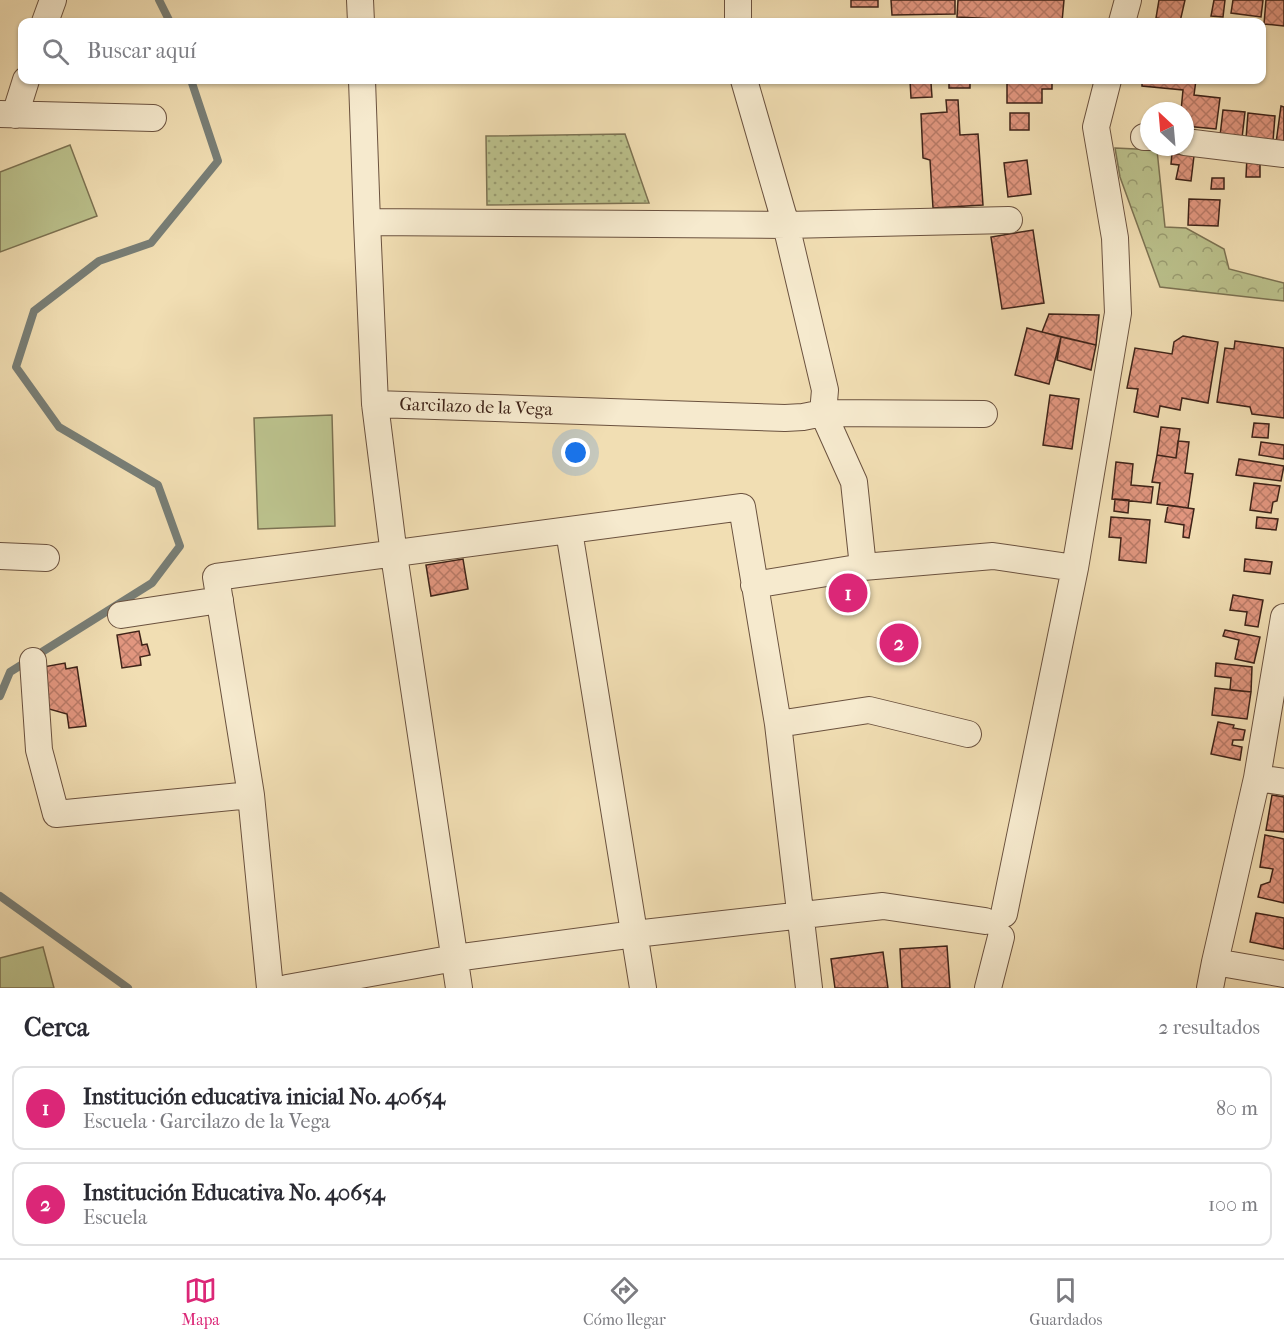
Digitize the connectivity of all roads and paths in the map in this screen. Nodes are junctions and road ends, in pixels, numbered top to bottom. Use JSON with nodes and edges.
{"nodes":[{"id":1,"x":53,"y":0,"type":"edge"},
{"id":2,"x":360,"y":0,"type":"edge"},
{"id":3,"x":738,"y":0,"type":"edge"},
{"id":4,"x":1128,"y":0,"type":"edge"},
{"id":5,"x":46,"y":18,"type":"edge"},
{"id":6,"x":361,"y":18,"type":"edge"},
{"id":7,"x":738,"y":18,"type":"edge"},
{"id":8,"x":1123,"y":18,"type":"edge"},
{"id":9,"x":24,"y":84,"type":"edge"},
{"id":10,"x":362,"y":84,"type":"edge"},
{"id":11,"x":745,"y":84,"type":"edge"},
{"id":12,"x":1107,"y":84,"type":"edge"},
{"id":13,"x":7,"y":114,"type":"edge"},
{"id":14,"x":153,"y":118,"type":"dead end"},
{"id":15,"x":1194,"y":143,"type":"edge"},
{"id":16,"x":1284,"y":154,"type":"edge"},
{"id":17,"x":1009,"y":220,"type":"dead end"},
{"id":18,"x":367,"y":222,"type":"junction"},
{"id":19,"x":786,"y":225,"type":"junction"},
{"id":20,"x":375,"y":404,"type":"junction"},
{"id":21,"x":823,"y":413,"type":"junction"},
{"id":22,"x":984,"y":414,"type":"dead end"},
{"id":23,"x":568,"y":531,"type":"junction"},
{"id":24,"x":394,"y":555,"type":"junction"},
{"id":25,"x":0,"y":556,"type":"edge"},
{"id":26,"x":46,"y":558,"type":"dead end"},
{"id":27,"x":863,"y":567,"type":"junction"},
{"id":28,"x":1075,"y":568,"type":"junction"},
{"id":29,"x":754,"y":585,"type":"junction"},
{"id":30,"x":219,"y":600,"type":"junction"},
{"id":31,"x":121,"y":615,"type":"dead end"},
{"id":32,"x":1284,"y":617,"type":"edge"},
{"id":33,"x":33,"y":662,"type":"dead end"},
{"id":34,"x":778,"y":724,"type":"junction"},
{"id":35,"x":968,"y":734,"type":"dead end"},
{"id":36,"x":1257,"y":778,"type":"junction"},
{"id":37,"x":1284,"y":782,"type":"edge"},
{"id":38,"x":251,"y":795,"type":"junction"},
{"id":39,"x":801,"y":915,"type":"junction"},
{"id":40,"x":997,"y":924,"type":"junction"},
{"id":41,"x":635,"y":934,"type":"junction"},
{"id":42,"x":455,"y":958,"type":"junction"},
{"id":43,"x":1215,"y":962,"type":"junction"},
{"id":44,"x":1284,"y":974,"type":"edge"},
{"id":45,"x":270,"y":988,"type":"edge"},
{"id":46,"x":287,"y":988,"type":"edge"},
{"id":47,"x":459,"y":988,"type":"edge"},
{"id":48,"x":643,"y":988,"type":"edge"},
{"id":49,"x":809,"y":988,"type":"edge"},
{"id":50,"x":988,"y":988,"type":"edge"},
{"id":51,"x":1210,"y":988,"type":"edge"}],
"edges":[{"from":1,"to":5,"type":"street"},
{"from":2,"to":6,"type":"street"},
{"from":3,"to":7,"type":"street"},
{"from":4,"to":8,"type":"street"},
{"from":9,"to":13,"type":"street"},
{"from":10,"to":18,"type":"street"},
{"from":11,"to":19,"type":"street"},
{"from":12,"to":28,"type":"street"},
{"from":13,"to":14,"type":"street"},
{"from":15,"to":16,"type":"street"},
{"from":17,"to":19,"type":"street"},
{"from":18,"to":19,"type":"street"},
{"from":18,"to":20,"type":"street"},
{"from":19,"to":21,"type":"street"},
{"from":20,"to":21,"type":"street","name":"Garcilazo de la Vega"},
{"from":20,"to":24,"type":"street","name":"Garcilazo de la Vega"},
{"from":21,"to":22,"type":"street","name":"Garcilazo de la Vega"},
{"from":21,"to":27,"type":"street"},
{"from":23,"to":24,"type":"street"},
{"from":23,"to":29,"type":"street"},
{"from":23,"to":41,"type":"street"},
{"from":24,"to":30,"type":"street"},
{"from":24,"to":42,"type":"street","name":"Garcilazo de la Vega"},
{"from":25,"to":26,"type":"street"},
{"from":27,"to":28,"type":"street"},
{"from":27,"to":29,"type":"street"},
{"from":28,"to":40,"type":"street"},
{"from":29,"to":34,"type":"street"},
{"from":30,"to":31,"type":"street"},
{"from":30,"to":38,"type":"street"},
{"from":32,"to":36,"type":"street"},
{"from":33,"to":38,"type":"street"},
{"from":34,"to":35,"type":"street"},
{"from":34,"to":39,"type":"street"},
{"from":36,"to":37,"type":"street"},
{"from":36,"to":43,"type":"street"},
{"from":38,"to":45,"type":"street"},
{"from":39,"to":40,"type":"street"},
{"from":39,"to":41,"type":"street"},
{"from":39,"to":49,"type":"street"},
{"from":40,"to":50,"type":"street"},
{"from":41,"to":42,"type":"street"},
{"from":41,"to":48,"type":"street"},
{"from":42,"to":46,"type":"street"},
{"from":42,"to":47,"type":"street","name":"Garcilazo de la Vega"},
{"from":43,"to":44,"type":"street"},
{"from":43,"to":51,"type":"street"}]}
